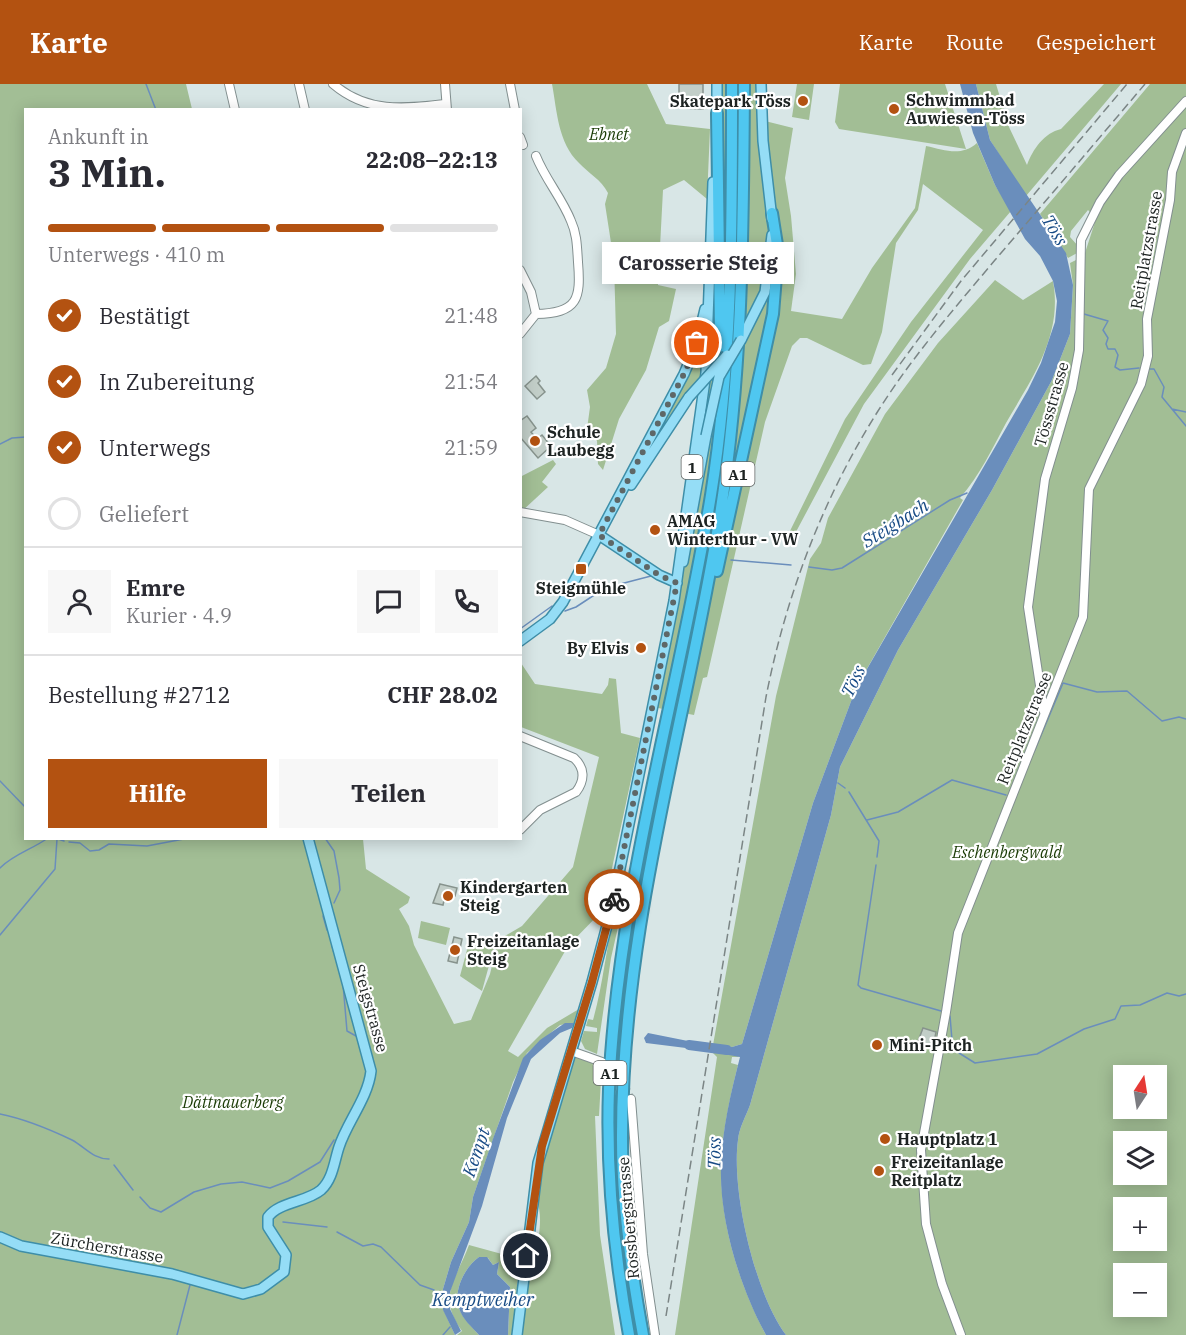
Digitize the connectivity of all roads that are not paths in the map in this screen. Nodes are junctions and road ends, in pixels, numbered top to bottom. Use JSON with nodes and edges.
{"nodes":[{"id":1,"x":230,"y":84,"type":"edge"},
{"id":2,"x":298,"y":84,"type":"edge"},
{"id":3,"x":333,"y":84,"type":"edge"},
{"id":4,"x":445,"y":84,"type":"edge"},
{"id":5,"x":510,"y":84,"type":"edge"},
{"id":6,"x":717,"y":84,"type":"edge"},
{"id":7,"x":732,"y":84,"type":"edge"},
{"id":8,"x":744,"y":84,"type":"edge"},
{"id":9,"x":761,"y":84,"type":"edge"},
{"id":10,"x":1186,"y":101,"type":"edge"},
{"id":11,"x":446,"y":107,"type":"edge"},
{"id":12,"x":236,"y":108,"type":"edge"},
{"id":13,"x":304,"y":108,"type":"edge"},
{"id":14,"x":515,"y":108,"type":"edge"},
{"id":15,"x":717,"y":113,"type":"junction"},
{"id":16,"x":1186,"y":134,"type":"edge"},
{"id":17,"x":536,"y":156,"type":"dead end"},
{"id":18,"x":772,"y":213,"type":"junction"},
{"id":19,"x":522,"y":274,"type":"edge"},
{"id":20,"x":709,"y":283,"type":"junction"},
{"id":21,"x":536,"y":314,"type":"junction"},
{"id":22,"x":522,"y":332,"type":"edge"},
{"id":23,"x":741,"y":340,"type":"junction"},
{"id":24,"x":726,"y":366,"type":"junction"},
{"id":25,"x":522,"y":512,"type":"edge"},
{"id":26,"x":599,"y":535,"type":"junction"},
{"id":27,"x":677,"y":582,"type":"junction"},
{"id":28,"x":522,"y":640,"type":"edge"},
{"id":29,"x":695,"y":646,"type":"junction"},
{"id":30,"x":1044,"y":712,"type":"junction"},
{"id":31,"x":522,"y":737,"type":"edge"},
{"id":32,"x":522,"y":828,"type":"edge"},
{"id":33,"x":309,"y":840,"type":"edge"},
{"id":34,"x":571,"y":1051,"type":"junction"},
{"id":35,"x":602,"y":1062,"type":"tunnel mouth"},
{"id":36,"x":631,"y":1099,"type":"tunnel mouth"},
{"id":37,"x":0,"y":1237,"type":"edge"},
{"id":38,"x":209,"y":1284,"type":"joint"},
{"id":39,"x":517,"y":1335,"type":"edge"},
{"id":40,"x":629,"y":1335,"type":"edge"},
{"id":41,"x":643,"y":1335,"type":"edge"},
{"id":42,"x":655,"y":1335,"type":"edge"},
{"id":43,"x":961,"y":1335,"type":"edge"}],
"edges":[{"from":1,"to":12,"type":"street"},
{"from":2,"to":13,"type":"street"},
{"from":3,"to":11,"type":"street"},
{"from":4,"to":11,"type":"street"},
{"from":5,"to":14,"type":"street"},
{"from":6,"to":15,"type":"main road","number":"1"},
{"from":7,"to":24,"type":"highway","number":"A1"},
{"from":8,"to":29,"type":"highway","number":"A1"},
{"from":9,"to":18,"type":"main road","number":"1"},
{"from":10,"to":30,"type":"street","name":"Tössstrasse"},
{"from":15,"to":20,"type":"main road","number":"1"},
{"from":15,"to":24,"type":"highway","number":"A1"},
{"from":16,"to":30,"type":"street","name":"Reitplatzstrasse"},
{"from":17,"to":21,"type":"street"},
{"from":18,"to":23,"type":"main road","number":"1"},
{"from":18,"to":29,"type":"highway","number":"A1"},
{"from":19,"to":21,"type":"street"},
{"from":20,"to":26,"type":"main road"},
{"from":20,"to":27,"type":"main road","number":"1"},
{"from":21,"to":22,"type":"street"},
{"from":23,"to":26,"type":"main road","bridge":true},
{"from":23,"to":27,"type":"main road","number":"1","bridge":true},
{"from":24,"to":40,"type":"highway","number":"A1"},
{"from":25,"to":26,"type":"street"},
{"from":26,"to":27,"type":"main road"},
{"from":26,"to":28,"type":"main road"},
{"from":27,"to":34,"type":"main road","number":"1"},
{"from":29,"to":41,"type":"highway","number":"A1"},
{"from":30,"to":43,"type":"street","name":"Reitplatzstrasse"},
{"from":31,"to":32,"type":"street"},
{"from":33,"to":38,"type":"main road","name":"Steigstrasse"},
{"from":34,"to":35,"type":"street"},
{"from":34,"to":39,"type":"main road","number":"1"},
{"from":36,"to":42,"type":"street","name":"Rossbergstrasse"},
{"from":37,"to":38,"type":"main road","name":"Zürcherstrasse"}]}
